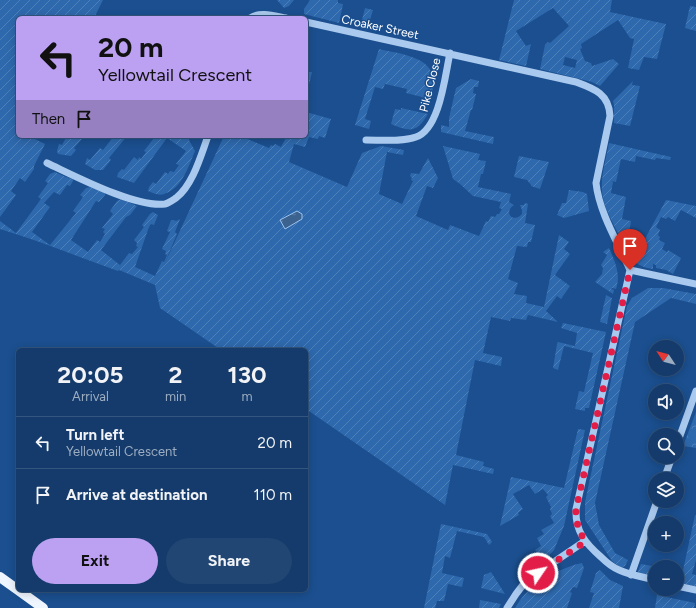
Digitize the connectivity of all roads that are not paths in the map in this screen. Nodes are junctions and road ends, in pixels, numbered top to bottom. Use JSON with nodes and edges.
{"nodes":[{"id":1,"x":256,"y":16,"type":"edge"},
{"id":2,"x":276,"y":16,"type":"edge"},
{"id":3,"x":308,"y":22,"type":"edge"},
{"id":4,"x":450,"y":53,"type":"junction"},
{"id":5,"x":207,"y":138,"type":"edge"},
{"id":6,"x":366,"y":140,"type":"dead end"},
{"id":7,"x":47,"y":163,"type":"dead end"},
{"id":8,"x":630,"y":270,"type":"junction"},
{"id":9,"x":696,"y":284,"type":"edge"},
{"id":10,"x":696,"y":391,"type":"edge"},
{"id":11,"x":683,"y":428,"type":"edge"},
{"id":12,"x":654,"y":508,"type":"edge"},
{"id":13,"x":585,"y":542,"type":"junction"},
{"id":14,"x":631,"y":575,"type":"junction"},
{"id":15,"x":0,"y":577,"type":"edge"},
{"id":16,"x":648,"y":579,"type":"edge"},
{"id":17,"x":684,"y":587,"type":"edge"},
{"id":18,"x":16,"y":589,"type":"edge"},
{"id":19,"x":696,"y":590,"type":"edge"},
{"id":20,"x":21,"y":592,"type":"edge"},
{"id":21,"x":43,"y":608,"type":"edge"},
{"id":22,"x":508,"y":608,"type":"edge"}],
"edges":[{"from":1,"to":2,"type":"street"},
{"from":3,"to":4,"type":"street","name":"Croaker Street"},
{"from":4,"to":6,"type":"street","name":"Pike Close"},
{"from":4,"to":8,"type":"street","name":"Croaker Street"},
{"from":5,"to":7,"type":"street"},
{"from":8,"to":9,"type":"street"},
{"from":8,"to":13,"type":"street"},
{"from":10,"to":11,"type":"street"},
{"from":12,"to":14,"type":"street"},
{"from":13,"to":14,"type":"street"},
{"from":13,"to":22,"type":"street"},
{"from":14,"to":16,"type":"street"},
{"from":15,"to":18,"type":"main road"},
{"from":17,"to":19,"type":"street"},
{"from":20,"to":21,"type":"main road"}]}
